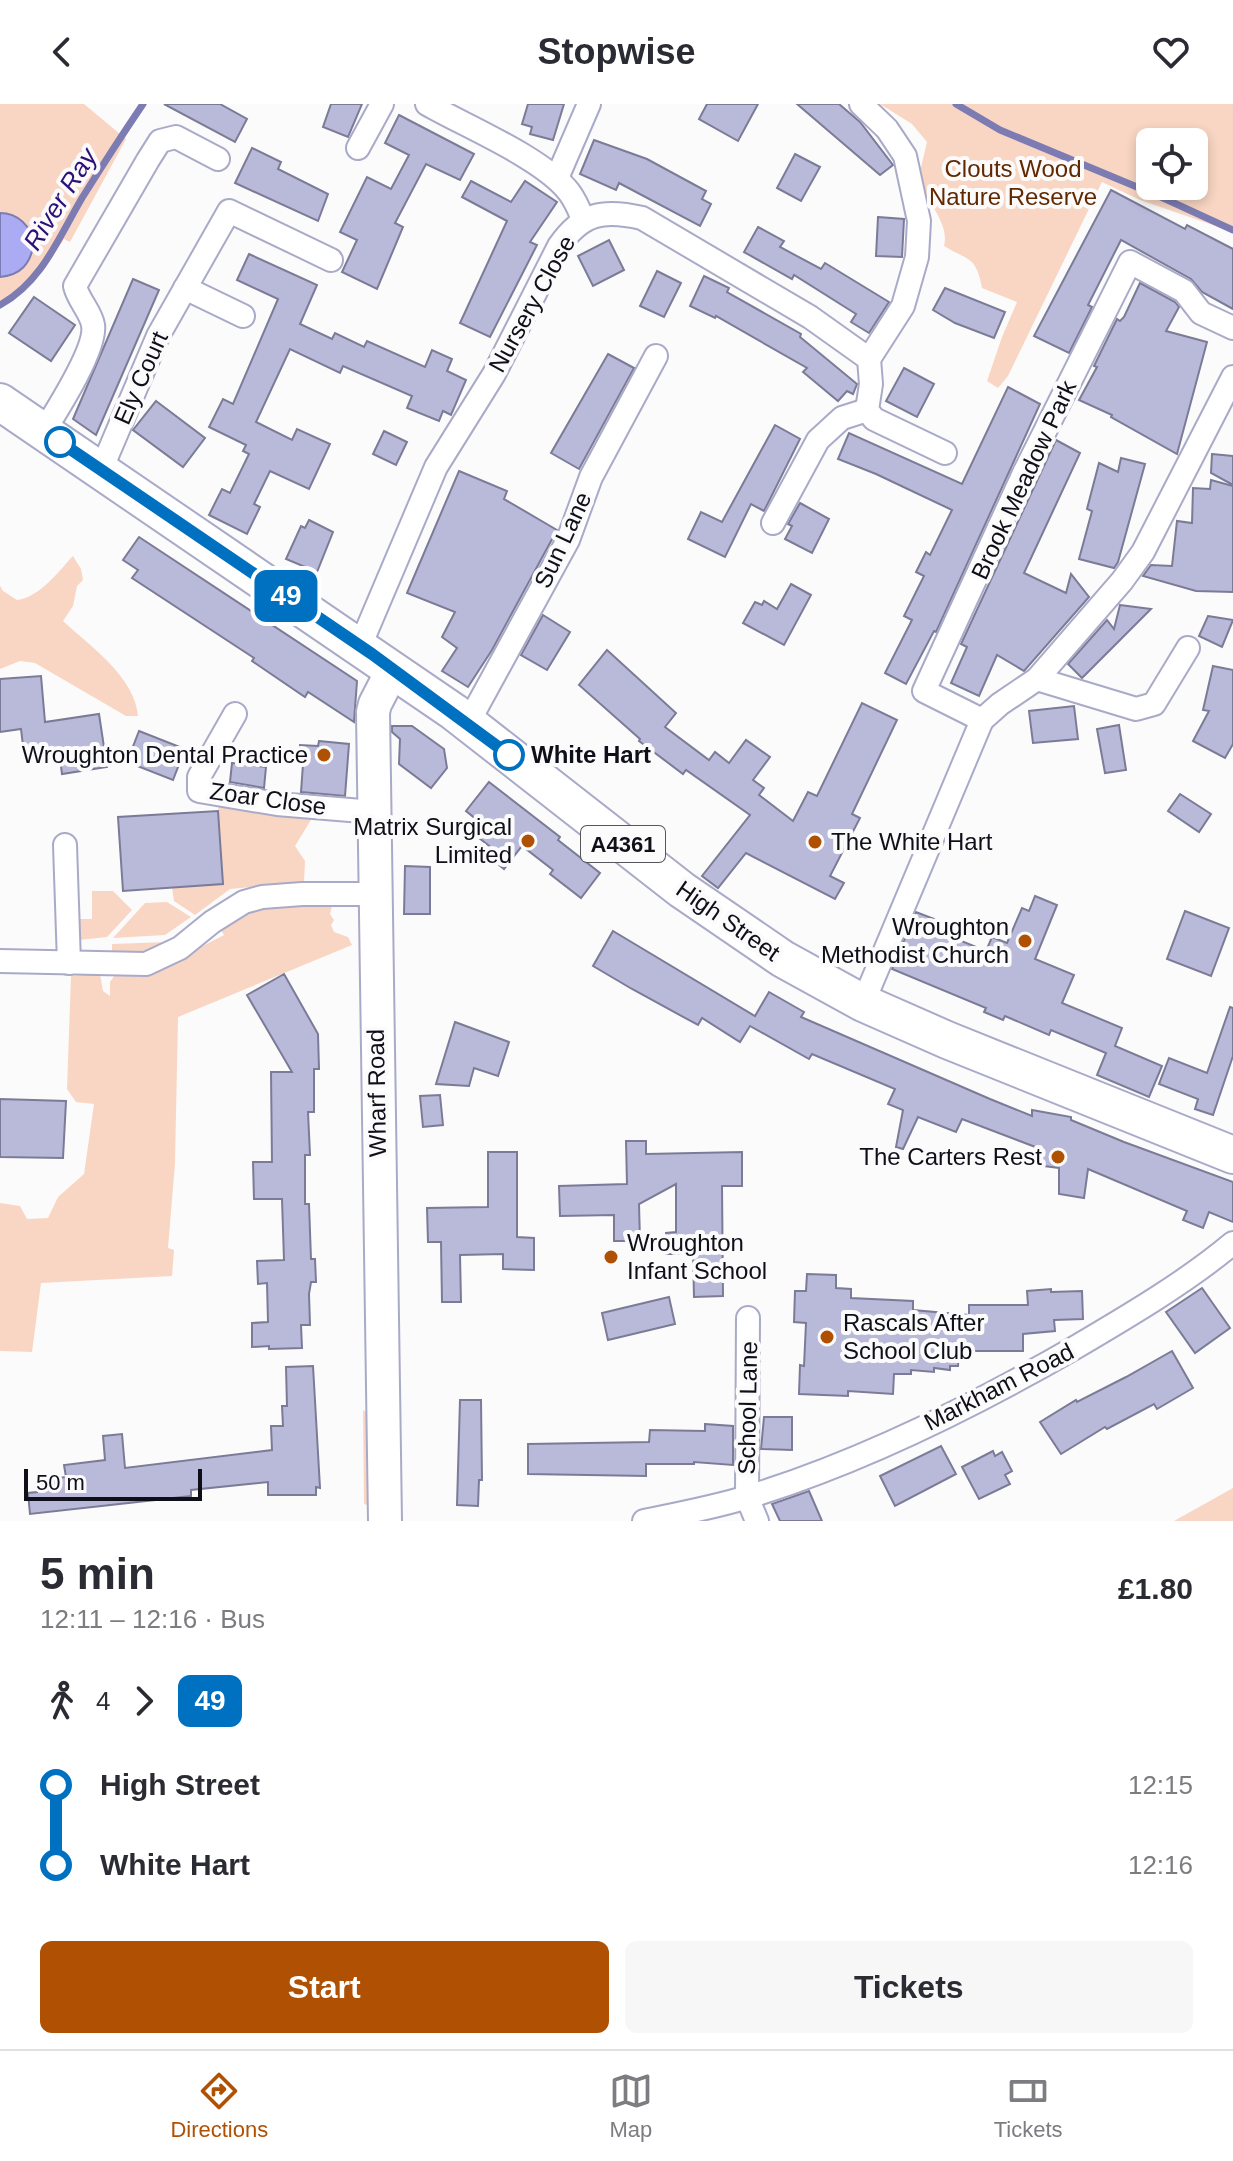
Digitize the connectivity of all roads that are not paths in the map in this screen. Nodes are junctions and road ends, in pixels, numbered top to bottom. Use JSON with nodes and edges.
{"nodes":[{"id":1,"x":382,"y":104,"type":"edge"},
{"id":2,"x":427,"y":104,"type":"edge"},
{"id":3,"x":589,"y":104,"type":"edge"},
{"id":4,"x":861,"y":104,"type":"edge"},
{"id":5,"x":358,"y":148,"type":"dead end"},
{"id":6,"x":218,"y":159,"type":"dead end"},
{"id":7,"x":557,"y":178,"type":"junction"},
{"id":8,"x":583,"y":219,"type":"junction"},
{"id":9,"x":331,"y":260,"type":"dead end"},
{"id":10,"x":185,"y":288,"type":"junction"},
{"id":11,"x":243,"y":316,"type":"dead end"},
{"id":12,"x":1233,"y":328,"type":"edge"},
{"id":13,"x":656,"y":356,"type":"dead end"},
{"id":14,"x":869,"y":359,"type":"junction"},
{"id":15,"x":1233,"y":377,"type":"edge"},
{"id":16,"x":0,"y":402,"type":"edge"},
{"id":17,"x":867,"y":410,"type":"junction"},
{"id":18,"x":44,"y":431,"type":"junction"},
{"id":19,"x":945,"y":453,"type":"dead end"},
{"id":20,"x":101,"y":470,"type":"junction"},
{"id":21,"x":773,"y":523,"type":"dead end"},
{"id":22,"x":360,"y":646,"type":"junction"},
{"id":23,"x":1188,"y":648,"type":"dead end"},
{"id":24,"x":393,"y":669,"type":"junction"},
{"id":25,"x":1037,"y":679,"type":"junction"},
{"id":26,"x":235,"y":714,"type":"dead end"},
{"id":27,"x":982,"y":720,"type":"junction"},
{"id":28,"x":468,"y":723,"type":"junction"},
{"id":29,"x":374,"y":812,"type":"junction"},
{"id":30,"x":65,"y":845,"type":"dead end"},
{"id":31,"x":374,"y":894,"type":"junction"},
{"id":32,"x":0,"y":961,"type":"edge"},
{"id":33,"x":69,"y":963,"type":"junction"},
{"id":34,"x":863,"y":1003,"type":"junction"},
{"id":35,"x":1233,"y":1155,"type":"edge"},
{"id":36,"x":1233,"y":1243,"type":"edge"},
{"id":37,"x":748,"y":1318,"type":"dead end"},
{"id":38,"x":747,"y":1497,"type":"junction"},
{"id":39,"x":385,"y":1521,"type":"edge"},
{"id":40,"x":644,"y":1521,"type":"edge"},
{"id":41,"x":757,"y":1521,"type":"edge"}],
"edges":[{"from":1,"to":5,"type":"street"},
{"from":2,"to":7,"type":"street"},
{"from":3,"to":7,"type":"street"},
{"from":4,"to":14,"type":"street"},
{"from":6,"to":18,"type":"street"},
{"from":7,"to":8,"type":"street"},
{"from":8,"to":14,"type":"street","name":"Nursery Close"},
{"from":8,"to":22,"type":"street","name":"Nursery Close"},
{"from":9,"to":10,"type":"street","name":"Ely Court"},
{"from":10,"to":11,"type":"street"},
{"from":10,"to":20,"type":"street","name":"Ely Court"},
{"from":12,"to":27,"type":"street","name":"Brook Meadow Park"},
{"from":13,"to":28,"type":"street","name":"Sun Lane"},
{"from":14,"to":17,"type":"street"},
{"from":15,"to":25,"type":"street"},
{"from":16,"to":18,"type":"main road","name":"High Street","number":"A4361"},
{"from":17,"to":19,"type":"street"},
{"from":17,"to":21,"type":"street"},
{"from":18,"to":20,"type":"main road","name":"High Street","number":"A4361"},
{"from":20,"to":22,"type":"main road","name":"High Street","number":"A4361"},
{"from":22,"to":24,"type":"main road","name":"High Street","number":"A4361"},
{"from":23,"to":25,"type":"street"},
{"from":24,"to":28,"type":"main road","name":"High Street","number":"A4361"},
{"from":24,"to":29,"type":"main road","name":"Wharf Road"},
{"from":25,"to":27,"type":"street"},
{"from":26,"to":29,"type":"street","name":"Zoar Close"},
{"from":27,"to":34,"type":"street"},
{"from":28,"to":34,"type":"main road","name":"High Street","number":"A4361"},
{"from":29,"to":31,"type":"main road","name":"Wharf Road"},
{"from":30,"to":33,"type":"street"},
{"from":31,"to":33,"type":"street"},
{"from":31,"to":39,"type":"main road","name":"Wharf Road"},
{"from":32,"to":33,"type":"street"},
{"from":34,"to":35,"type":"main road","name":"High Street","number":"A4361"},
{"from":36,"to":38,"type":"street","name":"Markham Road"},
{"from":37,"to":38,"type":"street","name":"School Lane"},
{"from":38,"to":40,"type":"street","name":"Markham Road"},
{"from":38,"to":41,"type":"street"}]}
